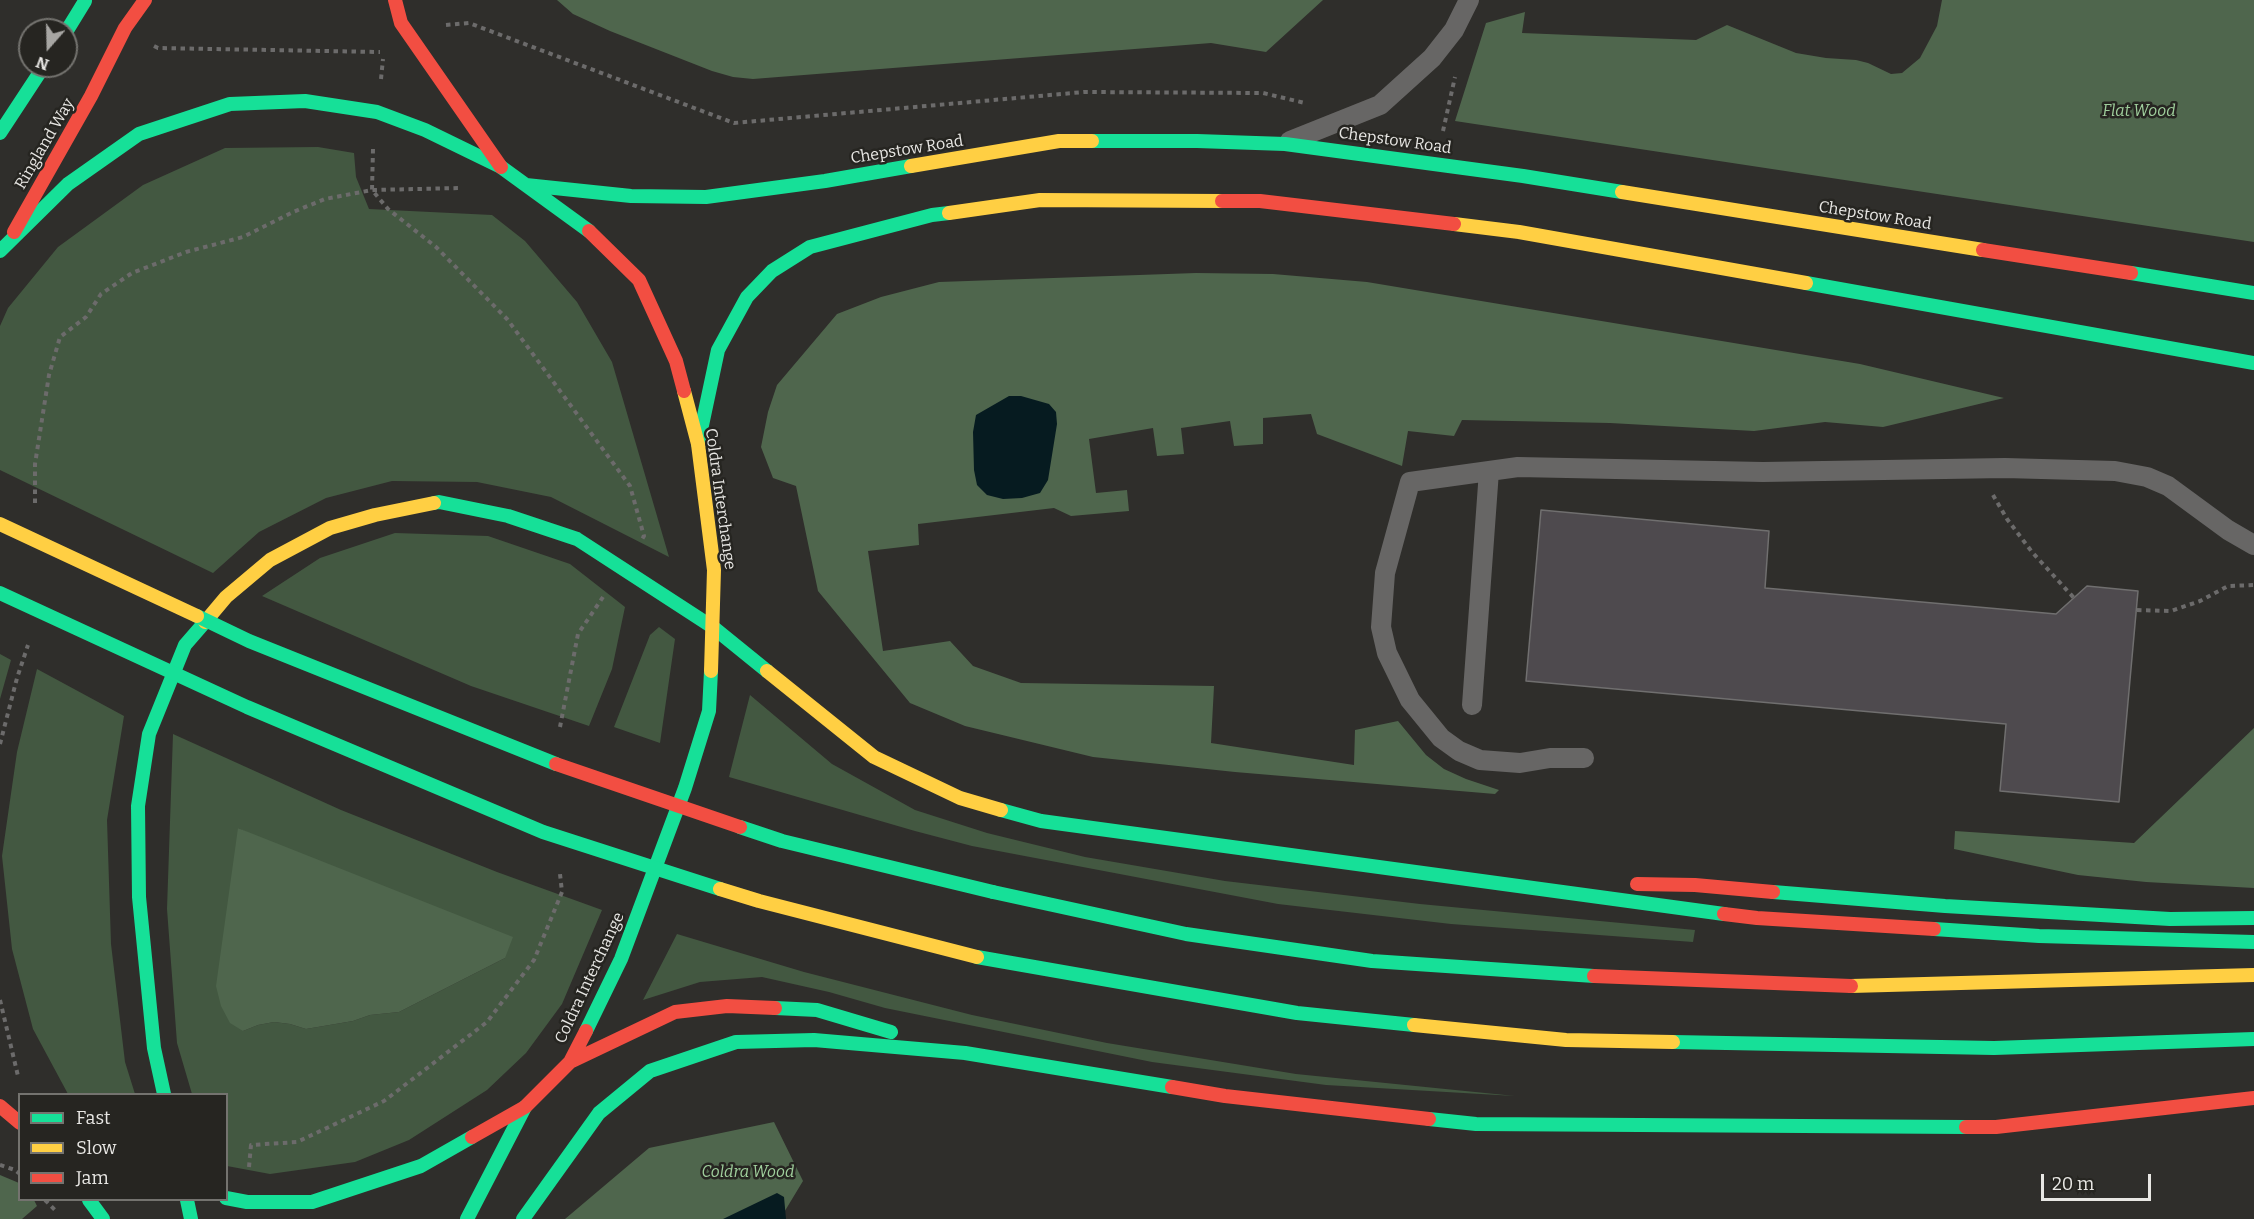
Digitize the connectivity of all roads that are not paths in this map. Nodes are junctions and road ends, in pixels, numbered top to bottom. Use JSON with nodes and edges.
{"nodes":[{"id":1,"x":145,"y":0,"type":"edge"},
{"id":2,"x":395,"y":0,"type":"edge"},
{"id":3,"x":1469,"y":0,"type":"edge"},
{"id":4,"x":85,"y":1,"type":"edge"},
{"id":5,"x":75,"y":18,"type":"edge"},
{"id":6,"x":36,"y":78,"type":"edge"},
{"id":7,"x":0,"y":133,"type":"edge"},
{"id":8,"x":1285,"y":144,"type":"junction"},
{"id":9,"x":501,"y":167,"type":"junction"},
{"id":10,"x":526,"y":185,"type":"junction"},
{"id":11,"x":4,"y":246,"type":"edge"},
{"id":12,"x":2254,"y":293,"type":"edge"},
{"id":13,"x":2254,"y":363,"type":"edge"},
{"id":14,"x":698,"y":444,"type":"junction"},
{"id":15,"x":1490,"y":471,"type":"junction"},
{"id":16,"x":0,"y":524,"type":"edge"},
{"id":17,"x":2254,"y":545,"type":"edge"},
{"id":18,"x":0,"y":593,"type":"edge"},
{"id":19,"x":714,"y":628,"type":"junction"},
{"id":20,"x":1472,"y":705,"type":"dead end"},
{"id":21,"x":1584,"y":758,"type":"dead end"},
{"id":22,"x":1467,"y":880,"type":"junction"},
{"id":23,"x":1604,"y":883,"type":"dead end"},
{"id":24,"x":1627,"y":884,"type":"dead end"},
{"id":25,"x":2254,"y":918,"type":"edge"},
{"id":26,"x":2254,"y":942,"type":"edge"},
{"id":27,"x":2254,"y":975,"type":"edge"},
{"id":28,"x":2254,"y":1039,"type":"edge"},
{"id":29,"x":965,"y":1053,"type":"junction"},
{"id":30,"x":570,"y":1062,"type":"junction"},
{"id":31,"x":164,"y":1093,"type":"edge"},
{"id":32,"x":2254,"y":1098,"type":"edge"},
{"id":33,"x":525,"y":1107,"type":"junction"},
{"id":34,"x":2,"y":1111,"type":"edge"},
{"id":35,"x":18,"y":1122,"type":"edge"},
{"id":36,"x":228,"y":1198,"type":"edge"},
{"id":37,"x":90,"y":1201,"type":"edge"},
{"id":38,"x":187,"y":1201,"type":"edge"},
{"id":39,"x":103,"y":1219,"type":"edge"},
{"id":40,"x":191,"y":1219,"type":"edge"},
{"id":41,"x":467,"y":1219,"type":"edge"},
{"id":42,"x":523,"y":1219,"type":"edge"}],
"edges":[{"from":1,"to":11,"type":"main road","name":"Ringland Way"},
{"from":2,"to":9,"type":"main road"},
{"from":3,"to":8,"type":"lane"},
{"from":4,"to":5,"type":"main road"},
{"from":6,"to":7,"type":"main road"},
{"from":8,"to":10,"type":"main road","name":"Chepstow Road"},
{"from":8,"to":12,"type":"main road","name":"Chepstow Road"},
{"from":9,"to":10,"type":"main road","name":"Coldra Interchange"},
{"from":9,"to":11,"type":"main road","name":"Coldra Interchange"},
{"from":10,"to":14,"type":"main road","name":"Coldra Interchange"},
{"from":13,"to":14,"type":"main road"},
{"from":14,"to":19,"type":"main road","name":"Coldra Interchange"},
{"from":15,"to":17,"type":"lane"},
{"from":15,"to":20,"type":"lane"},
{"from":15,"to":21,"type":"lane"},
{"from":16,"to":27,"type":"main road","bridge":true},
{"from":18,"to":28,"type":"main road","bridge":true},
{"from":19,"to":22,"type":"main road"},
{"from":19,"to":30,"type":"main road","name":"Coldra Interchange"},
{"from":19,"to":31,"type":"main road"},
{"from":22,"to":23,"type":"main road"},
{"from":22,"to":26,"type":"main road"},
{"from":24,"to":25,"type":"main road"},
{"from":29,"to":30,"type":"main road"},
{"from":29,"to":32,"type":"main road"},
{"from":29,"to":42,"type":"main road"},
{"from":30,"to":33,"type":"main road","name":"Coldra Interchange"},
{"from":33,"to":36,"type":"main road","name":"Coldra Interchange"},
{"from":33,"to":41,"type":"main road"},
{"from":34,"to":35,"type":"main road"},
{"from":37,"to":39,"type":"main road"},
{"from":38,"to":40,"type":"main road"}]}
